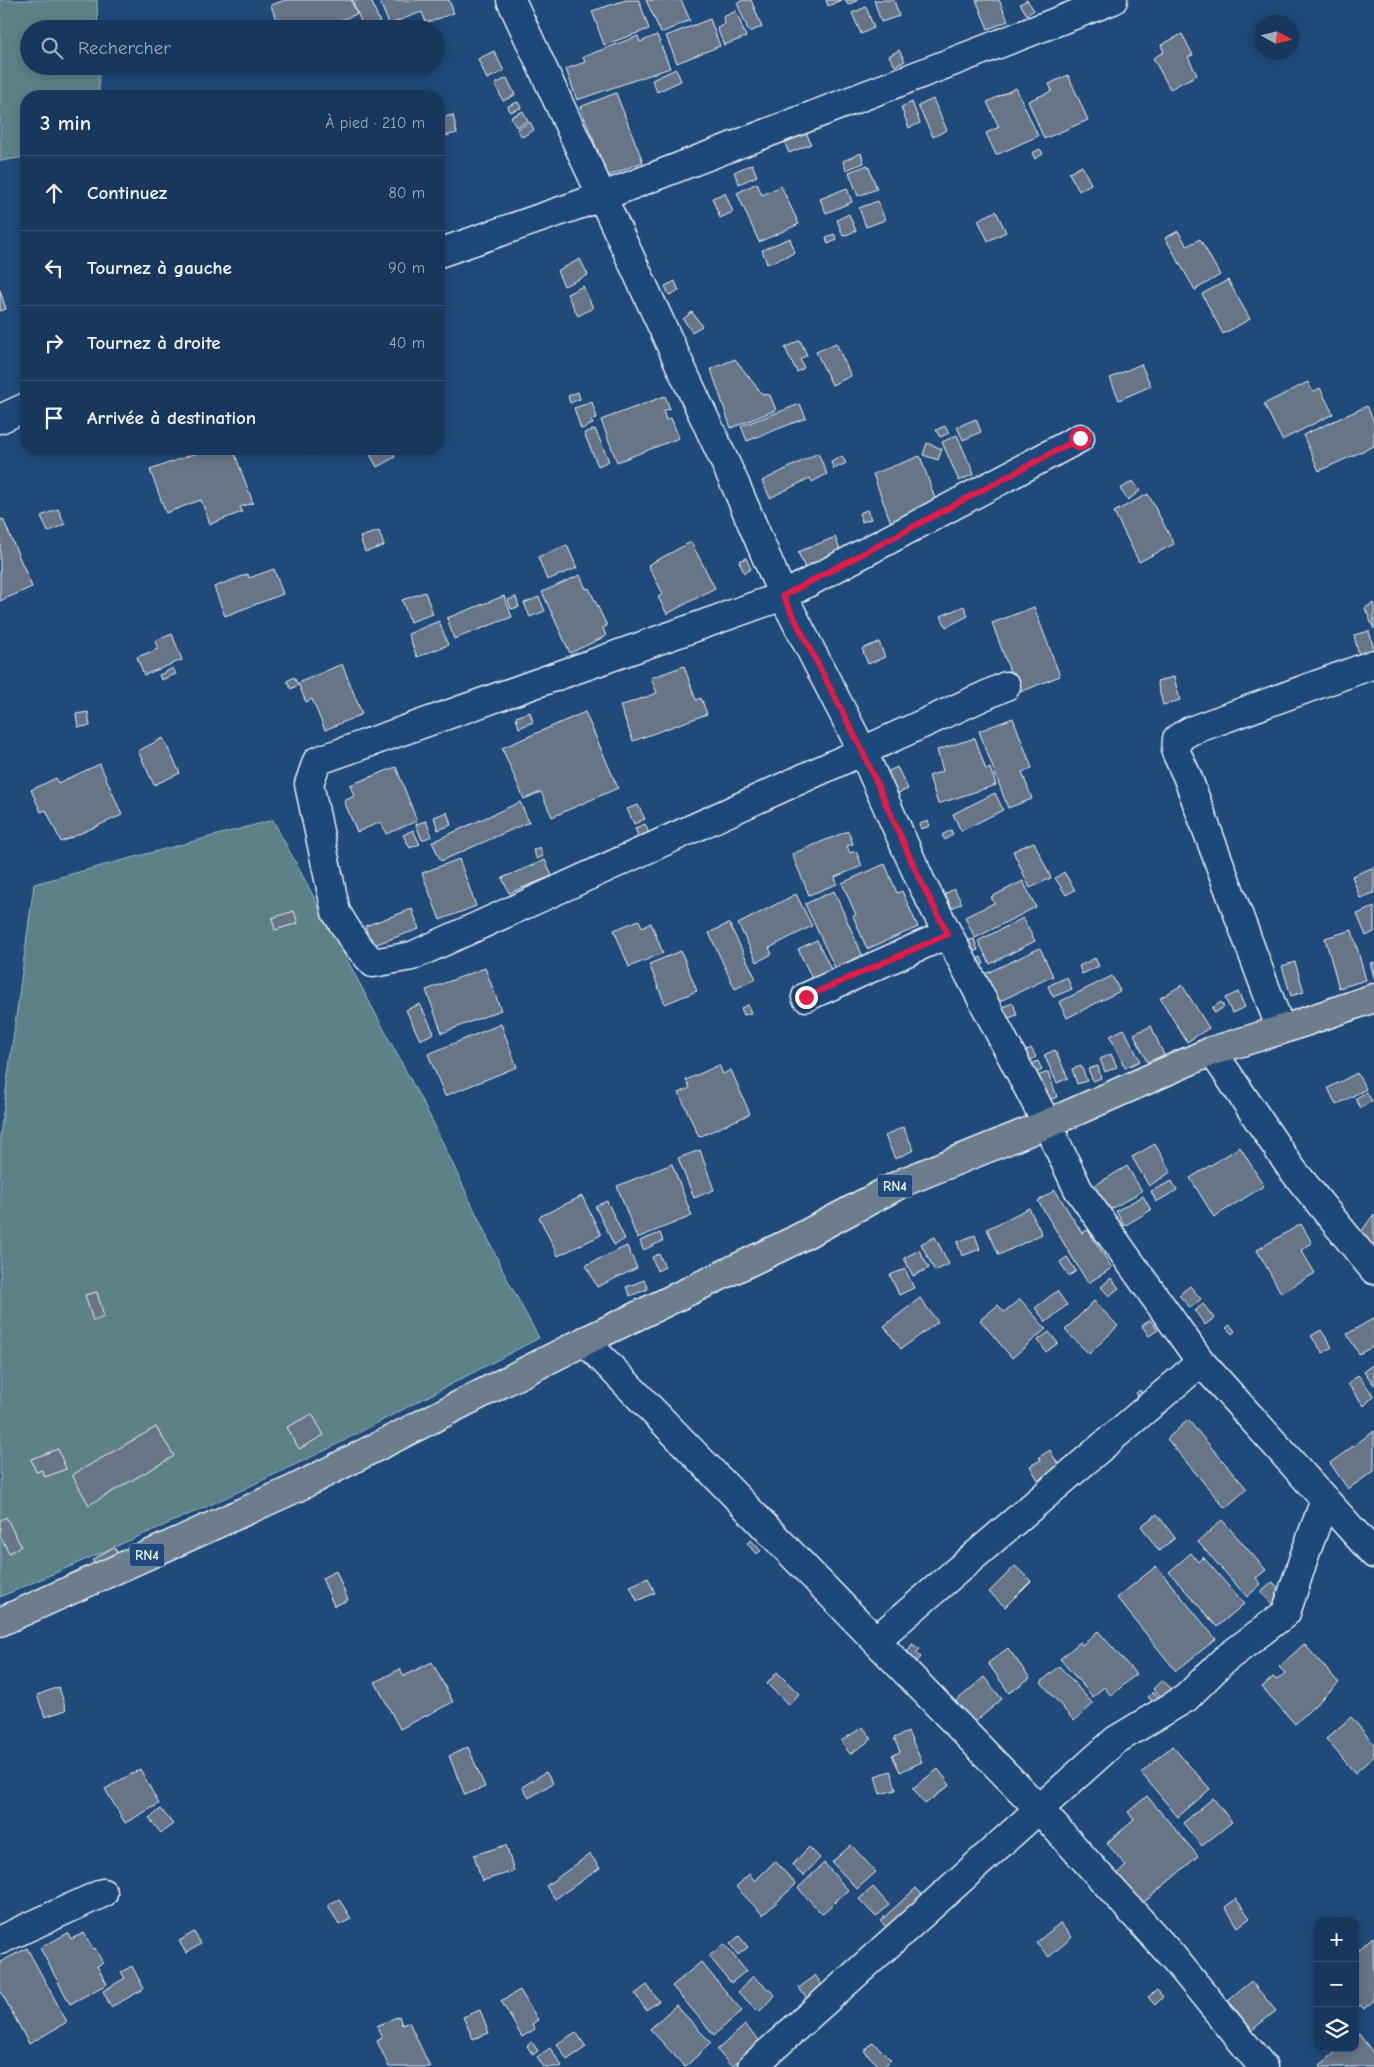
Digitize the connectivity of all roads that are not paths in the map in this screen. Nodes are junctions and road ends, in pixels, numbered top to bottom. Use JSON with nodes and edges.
{"nodes":[{"id":1,"x":511,"y":0,"type":"edge"},
{"id":2,"x":1113,"y":0,"type":"edge"},
{"id":3,"x":601,"y":197,"type":"junction"},
{"id":4,"x":445,"y":251,"type":"edge"},
{"id":5,"x":20,"y":410,"type":"edge"},
{"id":6,"x":0,"y":419,"type":"edge"},
{"id":7,"x":1080,"y":438,"type":"dead end"},
{"id":8,"x":783,"y":596,"type":"junction"},
{"id":9,"x":1374,"y":664,"type":"edge"},
{"id":10,"x":1006,"y":686,"type":"dead end"},
{"id":11,"x":863,"y":752,"type":"junction"},
{"id":12,"x":948,"y":934,"type":"junction"},
{"id":13,"x":806,"y":997,"type":"dead end"},
{"id":14,"x":1374,"y":998,"type":"edge"},
{"id":15,"x":1281,"y":1030,"type":"junction"},
{"id":16,"x":1212,"y":1052,"type":"junction"},
{"id":17,"x":1047,"y":1124,"type":"junction"},
{"id":18,"x":1374,"y":1270,"type":"edge"},
{"id":19,"x":585,"y":1341,"type":"junction"},
{"id":20,"x":1201,"y":1362,"type":"junction"},
{"id":21,"x":1325,"y":1500,"type":"junction"},
{"id":22,"x":1374,"y":1554,"type":"edge"},
{"id":23,"x":0,"y":1622,"type":"edge"},
{"id":24,"x":876,"y":1640,"type":"junction"},
{"id":25,"x":1038,"y":1808,"type":"junction"},
{"id":26,"x":102,"y":1894,"type":"dead end"},
{"id":27,"x":0,"y":1940,"type":"edge"},
{"id":28,"x":752,"y":2067,"type":"edge"},
{"id":29,"x":1263,"y":2067,"type":"edge"}],
"edges":[{"from":1,"to":3,"type":"street"},
{"from":2,"to":3,"type":"street"},
{"from":3,"to":4,"type":"street"},
{"from":3,"to":8,"type":"street"},
{"from":5,"to":6,"type":"street"},
{"from":7,"to":8,"type":"street"},
{"from":8,"to":11,"type":"street"},
{"from":8,"to":11,"type":"street"},
{"from":9,"to":15,"type":"street"},
{"from":10,"to":11,"type":"street"},
{"from":11,"to":12,"type":"street"},
{"from":12,"to":13,"type":"street"},
{"from":12,"to":17,"type":"street"},
{"from":14,"to":15,"type":"highway","number":"RN4"},
{"from":15,"to":16,"type":"highway","number":"RN4"},
{"from":16,"to":17,"type":"highway","number":"RN4"},
{"from":16,"to":18,"type":"street"},
{"from":17,"to":19,"type":"highway","number":"RN4"},
{"from":17,"to":20,"type":"street"},
{"from":19,"to":23,"type":"highway","number":"RN4"},
{"from":19,"to":24,"type":"street"},
{"from":20,"to":21,"type":"street"},
{"from":20,"to":24,"type":"street"},
{"from":21,"to":22,"type":"street"},
{"from":21,"to":25,"type":"street"},
{"from":24,"to":25,"type":"street"},
{"from":25,"to":28,"type":"street"},
{"from":25,"to":29,"type":"street"},
{"from":26,"to":27,"type":"street"}]}
